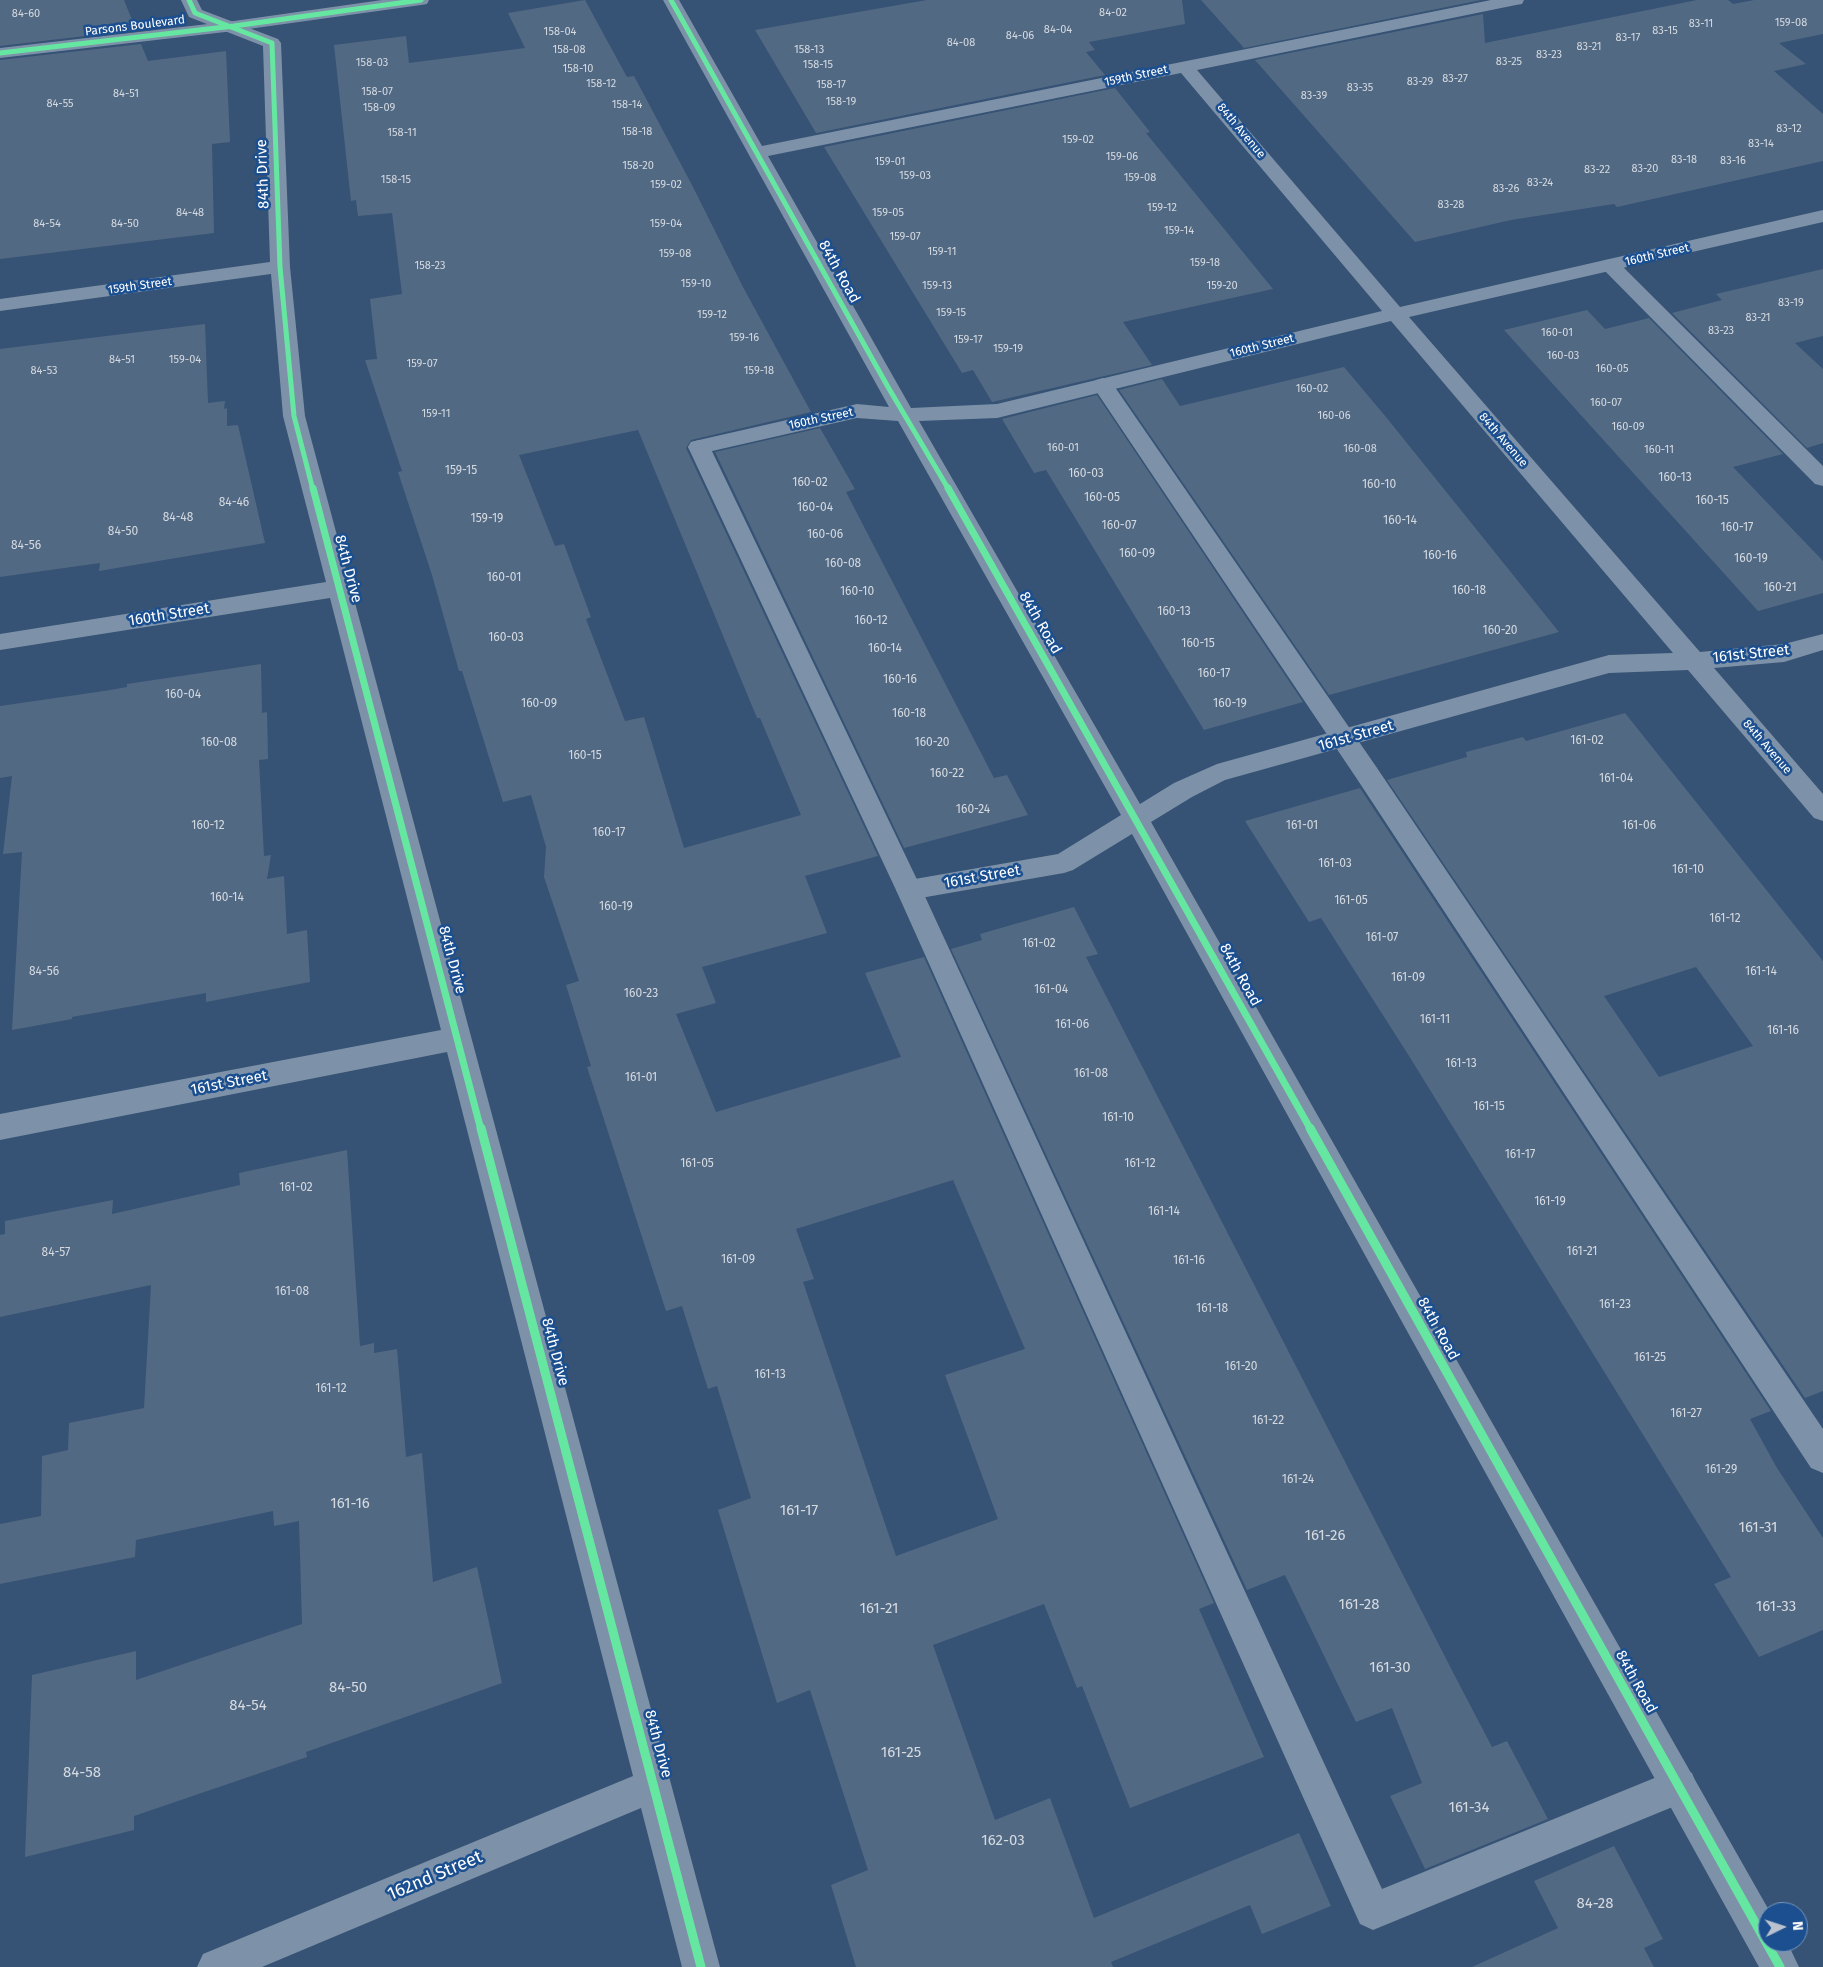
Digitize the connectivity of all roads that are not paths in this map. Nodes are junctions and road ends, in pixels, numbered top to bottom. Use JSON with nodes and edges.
{"nodes":[{"id":1,"x":189,"y":0,"type":"edge"},
{"id":2,"x":421,"y":0,"type":"edge"},
{"id":3,"x":671,"y":0,"type":"edge"},
{"id":4,"x":1516,"y":0,"type":"edge"},
{"id":5,"x":234,"y":26,"type":"junction"},
{"id":6,"x":0,"y":54,"type":"edge"},
{"id":7,"x":1185,"y":66,"type":"junction"},
{"id":8,"x":757,"y":153,"type":"junction"},
{"id":9,"x":1823,"y":216,"type":"edge"},
{"id":10,"x":1610,"y":265,"type":"junction"},
{"id":11,"x":280,"y":267,"type":"junction"},
{"id":12,"x":0,"y":305,"type":"edge"},
{"id":13,"x":1396,"y":315,"type":"junction"},
{"id":14,"x":1103,"y":385,"type":"junction"},
{"id":15,"x":905,"y":415,"type":"junction"},
{"id":16,"x":1823,"y":479,"type":"edge"},
{"id":17,"x":339,"y":588,"type":"junction"},
{"id":18,"x":0,"y":642,"type":"edge"},
{"id":19,"x":1823,"y":642,"type":"edge"},
{"id":20,"x":1693,"y":661,"type":"junction"},
{"id":21,"x":1344,"y":740,"type":"junction"},
{"id":22,"x":1823,"y":811,"type":"edge"},
{"id":23,"x":1137,"y":820,"type":"junction"},
{"id":24,"x":909,"y":890,"type":"junction"},
{"id":25,"x":458,"y":1038,"type":"junction"},
{"id":26,"x":0,"y":1127,"type":"edge"},
{"id":27,"x":1823,"y":1457,"type":"edge"},
{"id":28,"x":654,"y":1785,"type":"junction"},
{"id":29,"x":1679,"y":1786,"type":"junction"},
{"id":30,"x":216,"y":1967,"type":"edge"},
{"id":31,"x":701,"y":1967,"type":"edge"},
{"id":32,"x":1780,"y":1967,"type":"edge"}],
"edges":[{"from":1,"to":5,"type":"street","name":"84th Drive"},
{"from":2,"to":5,"type":"street","name":"Parsons Boulevard"},
{"from":3,"to":8,"type":"street","name":"84th Road"},
{"from":4,"to":7,"type":"street","name":"159th Street"},
{"from":5,"to":6,"type":"street","name":"Parsons Boulevard"},
{"from":5,"to":11,"type":"street","name":"84th Drive"},
{"from":7,"to":8,"type":"street","name":"159th Street"},
{"from":7,"to":13,"type":"street","name":"84th Avenue"},
{"from":8,"to":15,"type":"street","name":"84th Road"},
{"from":9,"to":10,"type":"street","name":"160th Street"},
{"from":10,"to":13,"type":"street","name":"160th Street"},
{"from":10,"to":16,"type":"street"},
{"from":11,"to":12,"type":"street","name":"159th Street"},
{"from":11,"to":17,"type":"street","name":"84th Drive"},
{"from":13,"to":14,"type":"street","name":"160th Street"},
{"from":13,"to":20,"type":"street","name":"84th Avenue"},
{"from":14,"to":15,"type":"street","name":"160th Street"},
{"from":14,"to":21,"type":"street"},
{"from":15,"to":23,"type":"street","name":"84th Road"},
{"from":15,"to":24,"type":"street","name":"160th Street"},
{"from":17,"to":18,"type":"street","name":"160th Street"},
{"from":17,"to":25,"type":"street","name":"84th Drive"},
{"from":19,"to":20,"type":"street","name":"161st Street"},
{"from":20,"to":21,"type":"street","name":"161st Street"},
{"from":20,"to":22,"type":"street","name":"84th Avenue"},
{"from":21,"to":23,"type":"street","name":"161st Street"},
{"from":21,"to":27,"type":"street"},
{"from":23,"to":24,"type":"street","name":"161st Street"},
{"from":23,"to":29,"type":"street","name":"84th Road"},
{"from":24,"to":29,"type":"street"},
{"from":25,"to":26,"type":"street","name":"161st Street"},
{"from":25,"to":28,"type":"street","name":"84th Drive"},
{"from":28,"to":30,"type":"street","name":"162nd Street"},
{"from":28,"to":31,"type":"street","name":"84th Drive"},
{"from":29,"to":32,"type":"street","name":"84th Road"}]}
